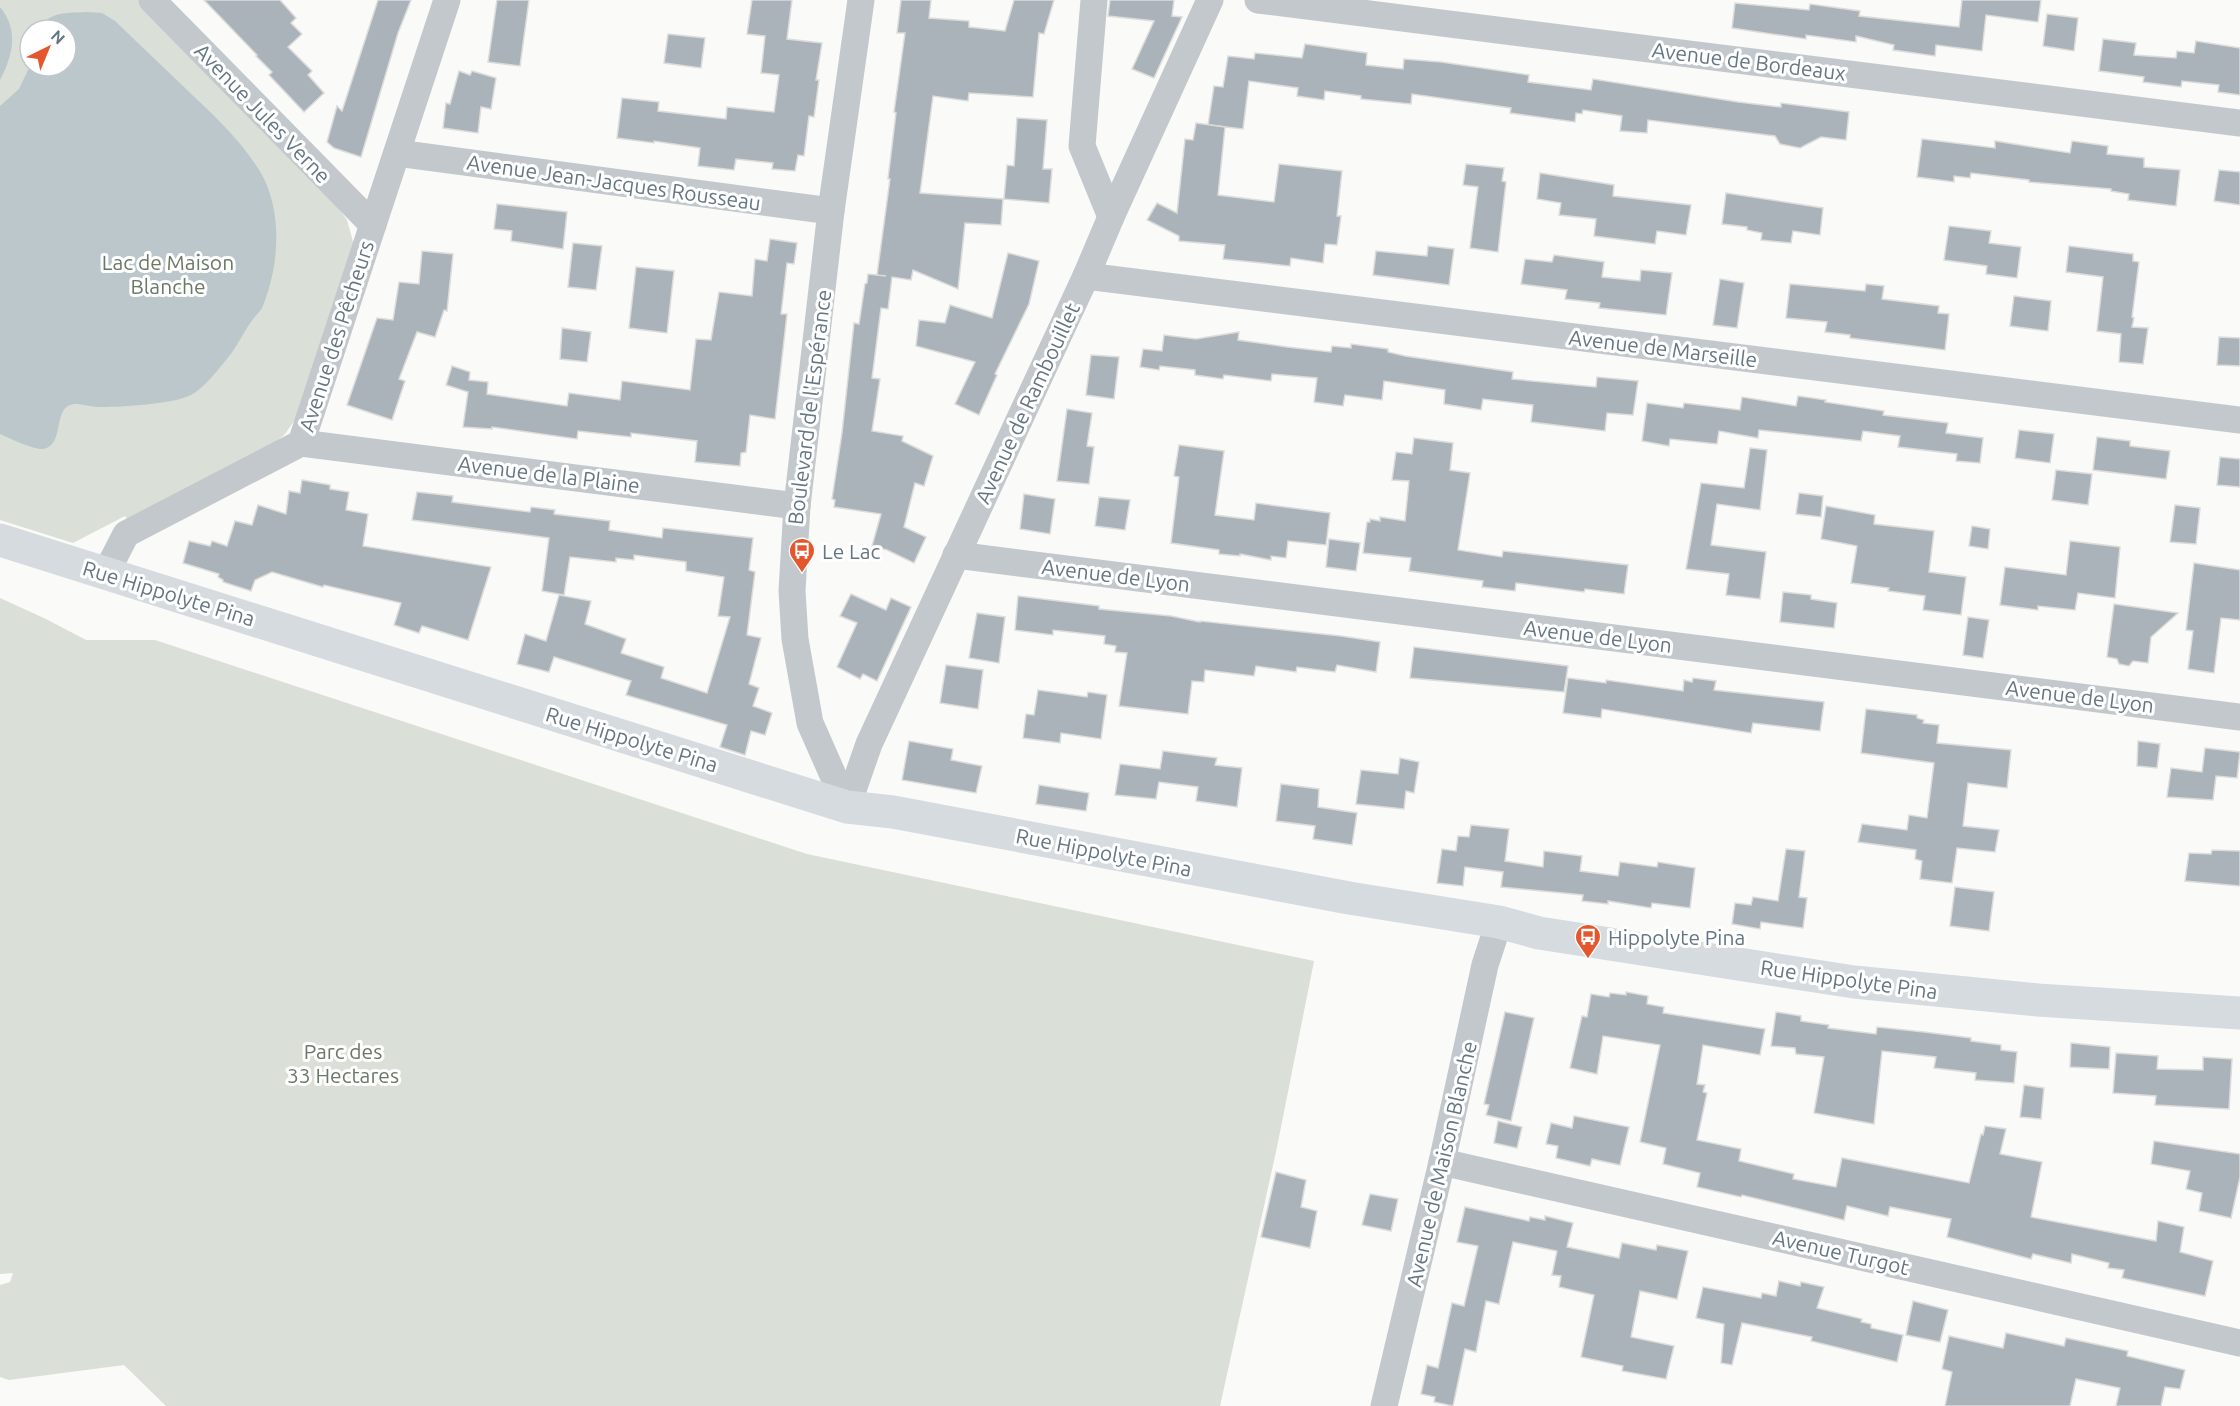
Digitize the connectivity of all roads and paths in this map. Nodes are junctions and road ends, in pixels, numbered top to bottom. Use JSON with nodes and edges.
{"nodes":[{"id":1,"x":152,"y":0,"type":"edge"},
{"id":2,"x":447,"y":0,"type":"edge"},
{"id":3,"x":861,"y":0,"type":"edge"},
{"id":4,"x":1094,"y":0,"type":"edge"},
{"id":5,"x":1210,"y":0,"type":"edge"},
{"id":6,"x":1258,"y":0,"type":"edge"},
{"id":7,"x":2240,"y":123,"type":"edge"},
{"id":8,"x":397,"y":153,"type":"junction"},
{"id":9,"x":831,"y":211,"type":"junction"},
{"id":10,"x":1111,"y":217,"type":"junction"},
{"id":11,"x":373,"y":225,"type":"junction"},
{"id":12,"x":1086,"y":276,"type":"junction"},
{"id":13,"x":2240,"y":420,"type":"edge"},
{"id":14,"x":301,"y":443,"type":"junction"},
{"id":15,"x":797,"y":506,"type":"junction"},
{"id":16,"x":0,"y":540,"type":"edge"},
{"id":17,"x":956,"y":555,"type":"junction"},
{"id":18,"x":106,"y":573,"type":"junction"},
{"id":19,"x":2240,"y":717,"type":"edge"},
{"id":20,"x":847,"y":807,"type":"junction"},
{"id":21,"x":1499,"y":922,"type":"junction"},
{"id":22,"x":2240,"y":1013,"type":"edge"},
{"id":23,"x":1442,"y":1162,"type":"junction"},
{"id":24,"x":2240,"y":1342,"type":"edge"},
{"id":25,"x":1384,"y":1406,"type":"edge"}],
"edges":[{"from":1,"to":11,"type":"street","name":"Avenue Jules Verne"},
{"from":2,"to":8,"type":"street","name":"Avenue des Pêcheurs"},
{"from":3,"to":9,"type":"street","name":"Boulevard de l'Espérance"},
{"from":4,"to":10,"type":"street"},
{"from":5,"to":10,"type":"street","name":"Avenue de Rambouillet"},
{"from":6,"to":7,"type":"street","name":"Avenue de Bordeaux"},
{"from":8,"to":9,"type":"street","name":"Avenue Jean-Jacques Rousseau"},
{"from":8,"to":11,"type":"street","name":"Avenue des Pêcheurs"},
{"from":9,"to":15,"type":"street","name":"Boulevard de l'Espérance"},
{"from":10,"to":12,"type":"street","name":"Avenue de Rambouillet"},
{"from":11,"to":14,"type":"street","name":"Avenue des Pêcheurs"},
{"from":12,"to":13,"type":"street","name":"Avenue de Marseille"},
{"from":12,"to":17,"type":"street","name":"Avenue de Rambouillet"},
{"from":14,"to":15,"type":"street","name":"Avenue de la Plaine"},
{"from":14,"to":18,"type":"street","name":"Avenue des Pêcheurs"},
{"from":15,"to":20,"type":"street","name":"Boulevard de l'Espérance"},
{"from":16,"to":18,"type":"main road","name":"Rue Hippolyte Pina"},
{"from":17,"to":19,"type":"street","name":"Avenue de Lyon"},
{"from":17,"to":20,"type":"street","name":"Avenue de Rambouillet"},
{"from":18,"to":20,"type":"main road","name":"Rue Hippolyte Pina"},
{"from":20,"to":21,"type":"main road","name":"Rue Hippolyte Pina"},
{"from":21,"to":22,"type":"main road","name":"Rue Hippolyte Pina"},
{"from":21,"to":23,"type":"street","name":"Avenue de Maison Blanche"},
{"from":23,"to":24,"type":"street","name":"Avenue Turgot"},
{"from":23,"to":25,"type":"street","name":"Avenue de Maison Blanche"}]}
